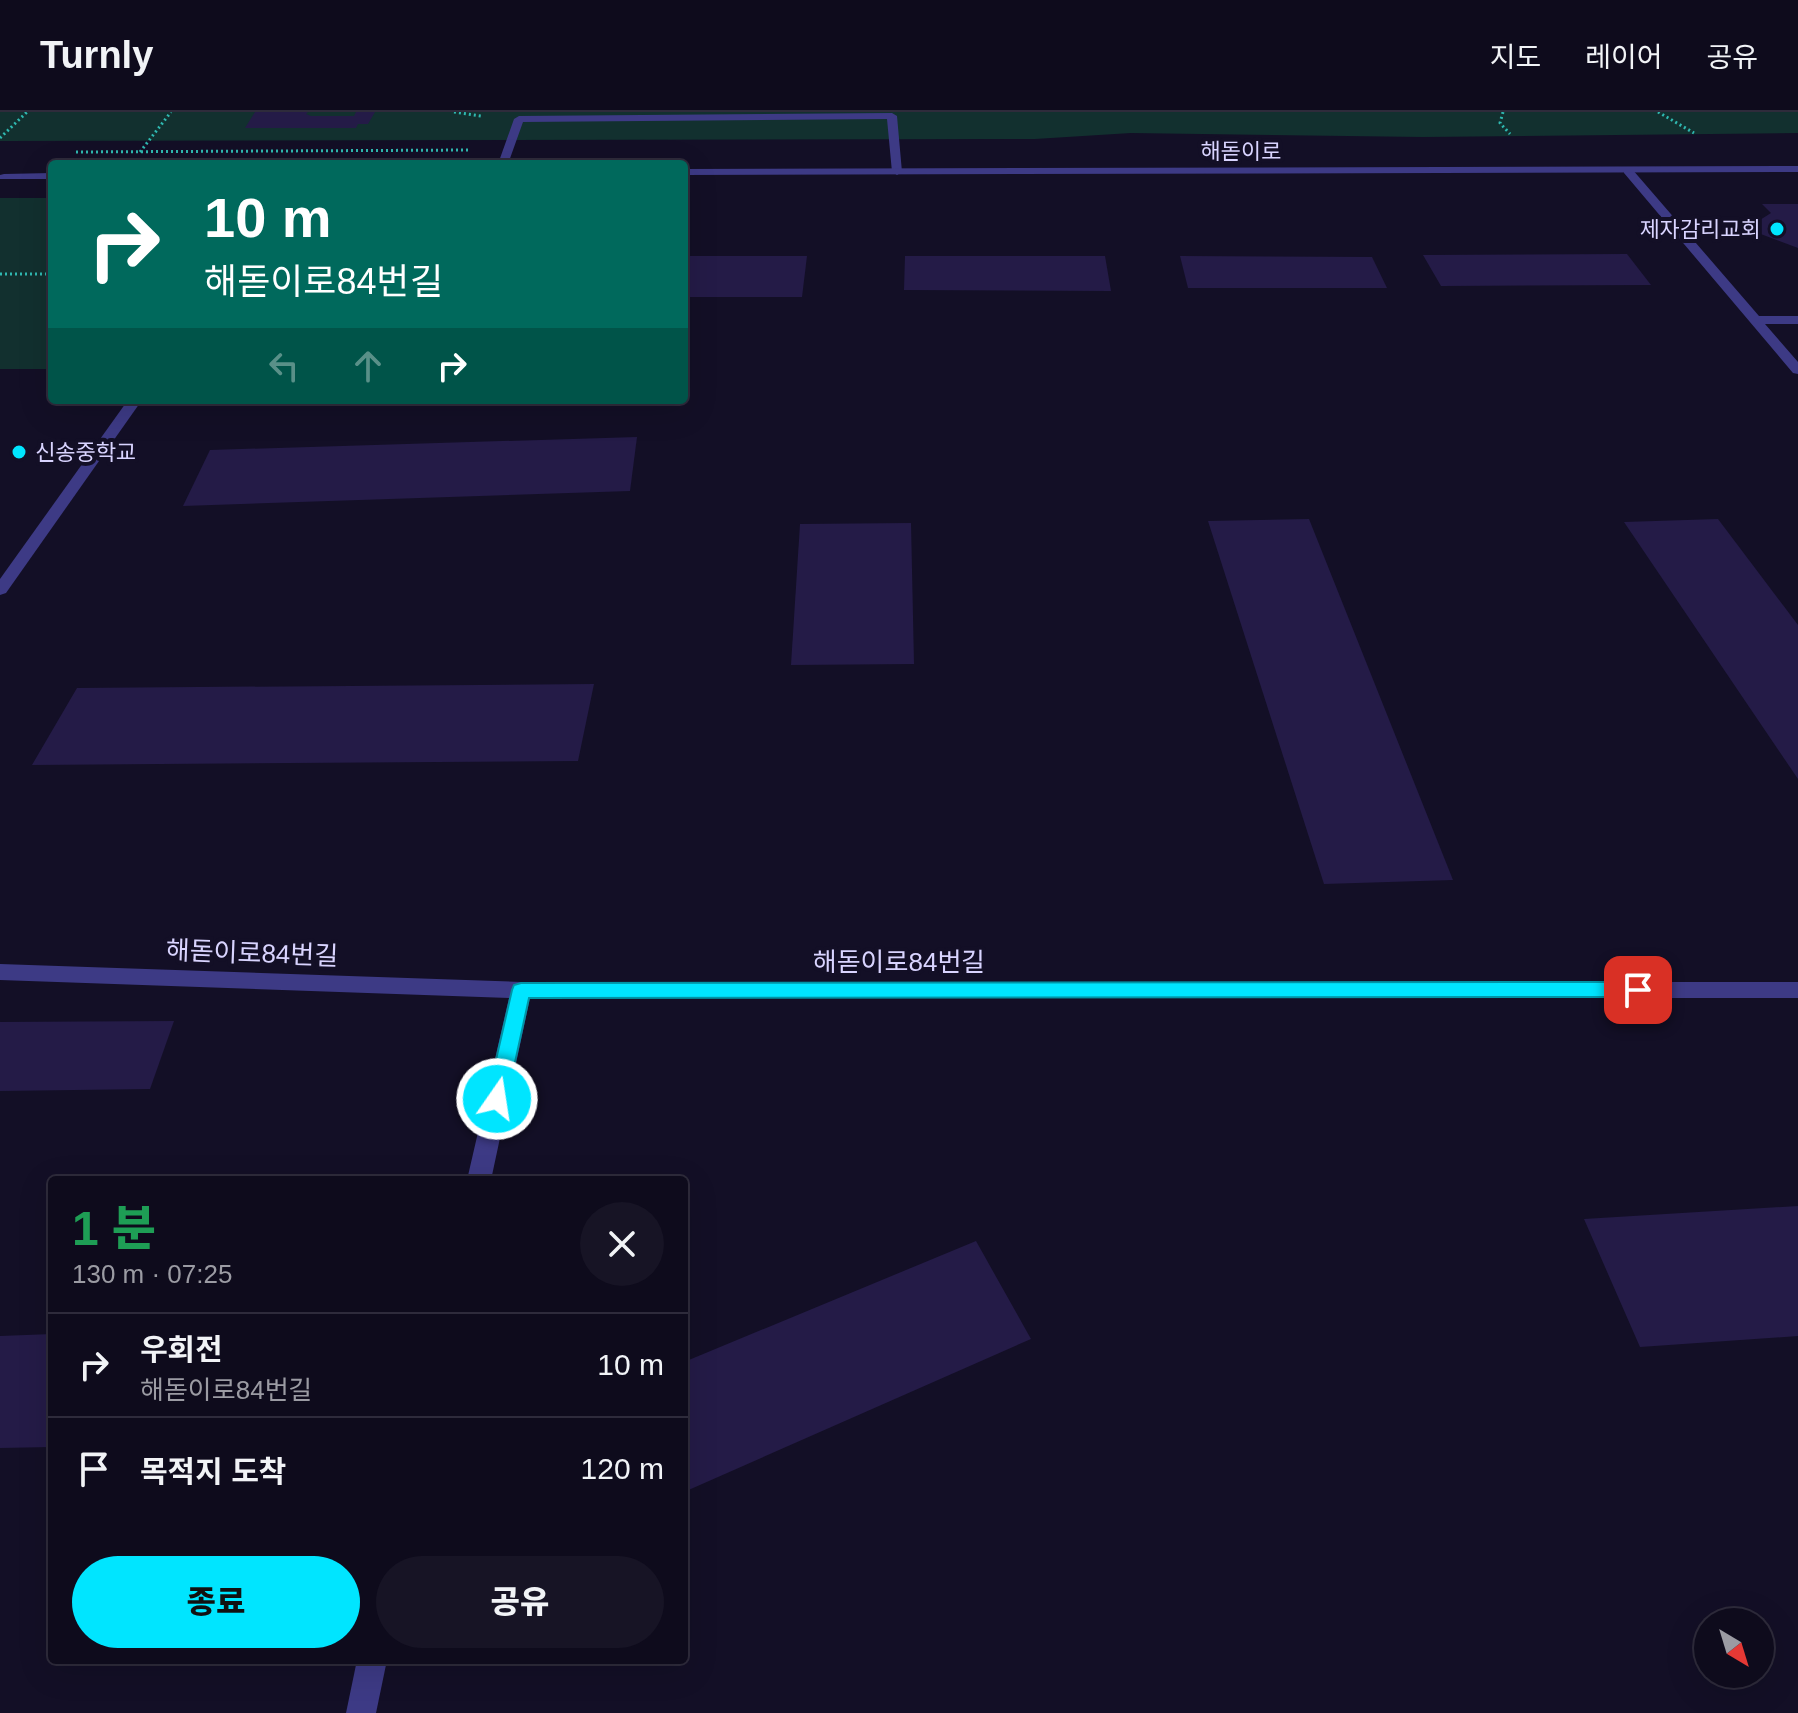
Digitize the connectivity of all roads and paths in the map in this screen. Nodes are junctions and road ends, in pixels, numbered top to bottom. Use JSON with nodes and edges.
{"nodes":[{"id":1,"x":27,"y":112,"type":"edge"},
{"id":2,"x":171,"y":112,"type":"edge"},
{"id":3,"x":1503,"y":112,"type":"edge"},
{"id":4,"x":1658,"y":112,"type":"edge"},
{"id":5,"x":1699,"y":136,"type":"dead end"},
{"id":6,"x":0,"y":138,"type":"edge"},
{"id":7,"x":1515,"y":138,"type":"dead end"},
{"id":8,"x":469,"y":150,"type":"dead end"},
{"id":9,"x":62,"y":152,"type":"dead end"},
{"id":10,"x":140,"y":152,"type":"junction"},
{"id":11,"x":504,"y":160,"type":"edge"},
{"id":12,"x":1798,"y":169,"type":"edge"},
{"id":13,"x":1628,"y":171,"type":"junction"},
{"id":14,"x":688,"y":172,"type":"edge"},
{"id":15,"x":897,"y":172,"type":"junction"},
{"id":16,"x":48,"y":176,"type":"edge"},
{"id":17,"x":4,"y":177,"type":"dead end"},
{"id":18,"x":48,"y":271,"type":"edge"},
{"id":19,"x":0,"y":274,"type":"edge"},
{"id":20,"x":46,"y":274,"type":"joint"},
{"id":21,"x":1756,"y":320,"type":"junction"},
{"id":22,"x":1798,"y":320,"type":"edge"},
{"id":23,"x":1798,"y":370,"type":"edge"},
{"id":24,"x":132,"y":404,"type":"edge"},
{"id":25,"x":0,"y":590,"type":"edge"},
{"id":26,"x":0,"y":972,"type":"edge"},
{"id":27,"x":521,"y":990,"type":"junction"},
{"id":28,"x":1798,"y":990,"type":"edge"},
{"id":29,"x":480,"y":1176,"type":"edge"},
{"id":30,"x":371,"y":1664,"type":"edge"},
{"id":31,"x":361,"y":1713,"type":"edge"}],
"edges":[{"from":1,"to":6,"type":"path"},
{"from":2,"to":10,"type":"path"},
{"from":3,"to":7,"type":"path"},
{"from":4,"to":5,"type":"path"},
{"from":8,"to":10,"type":"path"},
{"from":9,"to":10,"type":"path"},
{"from":11,"to":15,"type":"street"},
{"from":12,"to":13,"type":"street","name":"해돋이로"},
{"from":13,"to":15,"type":"street","name":"해돋이로"},
{"from":13,"to":21,"type":"street"},
{"from":14,"to":15,"type":"street","name":"해돋이로"},
{"from":16,"to":17,"type":"street"},
{"from":18,"to":20,"type":"path"},
{"from":19,"to":20,"type":"path"},
{"from":21,"to":22,"type":"street"},
{"from":21,"to":23,"type":"street"},
{"from":24,"to":25,"type":"street"},
{"from":26,"to":27,"type":"street","name":"해돋이로84번길"},
{"from":27,"to":28,"type":"street","name":"해돋이로84번길"},
{"from":27,"to":29,"type":"street"},
{"from":30,"to":31,"type":"street"}]}
